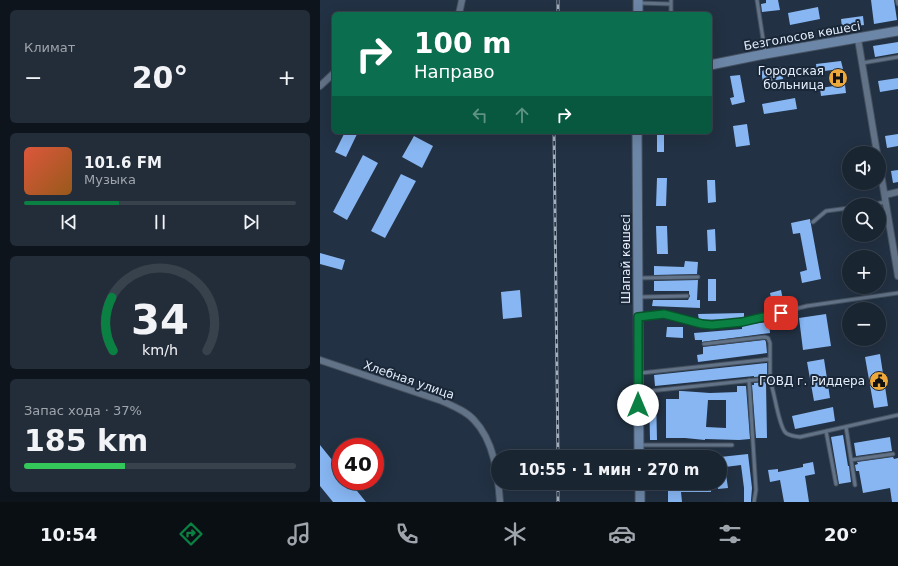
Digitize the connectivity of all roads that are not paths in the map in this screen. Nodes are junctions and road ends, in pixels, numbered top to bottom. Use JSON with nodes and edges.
{"nodes":[{"id":1,"x":462,"y":0,"type":"edge"},
{"id":2,"x":756,"y":0,"type":"edge"},
{"id":3,"x":897,"y":0,"type":"edge"},
{"id":4,"x":638,"y":1,"type":"edge"},
{"id":5,"x":671,"y":2,"type":"edge"},
{"id":6,"x":898,"y":4,"type":"edge"},
{"id":7,"x":459,"y":12,"type":"edge"},
{"id":8,"x":638,"y":12,"type":"edge"},
{"id":9,"x":898,"y":32,"type":"edge"},
{"id":10,"x":858,"y":39,"type":"junction"},
{"id":11,"x":766,"y":54,"type":"junction"},
{"id":12,"x":898,"y":57,"type":"edge"},
{"id":13,"x":862,"y":63,"type":"junction"},
{"id":14,"x":712,"y":65,"type":"edge"},
{"id":15,"x":332,"y":75,"type":"edge"},
{"id":16,"x":320,"y":86,"type":"edge"},
{"id":17,"x":637,"y":134,"type":"edge"},
{"id":18,"x":877,"y":146,"type":"edge"},
{"id":19,"x":884,"y":190,"type":"edge"},
{"id":20,"x":898,"y":192,"type":"edge"},
{"id":21,"x":885,"y":195,"type":"junction"},
{"id":22,"x":885,"y":198,"type":"edge"},
{"id":23,"x":886,"y":202,"type":"edge"},
{"id":24,"x":842,"y":209,"type":"edge"},
{"id":25,"x":813,"y":222,"type":"dead end"},
{"id":26,"x":898,"y":276,"type":"edge"},
{"id":27,"x":698,"y":277,"type":"dead end"},
{"id":28,"x":638,"y":278,"type":"junction"},
{"id":29,"x":898,"y":293,"type":"edge"},
{"id":30,"x":687,"y":296,"type":"dead end"},
{"id":31,"x":638,"y":297,"type":"junction"},
{"id":32,"x":638,"y":317,"type":"junction"},
{"id":33,"x":704,"y":344,"type":"dead end"},
{"id":34,"x":770,"y":359,"type":"junction"},
{"id":35,"x":320,"y":360,"type":"edge"},
{"id":36,"x":639,"y":373,"type":"junction"},
{"id":37,"x":750,"y":380,"type":"junction"},
{"id":38,"x":770,"y":381,"type":"junction"},
{"id":39,"x":638,"y":392,"type":"junction"},
{"id":40,"x":898,"y":415,"type":"edge"},
{"id":41,"x":846,"y":427,"type":"junction"},
{"id":42,"x":826,"y":431,"type":"junction"},
{"id":43,"x":732,"y":444,"type":"dead end"},
{"id":44,"x":639,"y":445,"type":"junction"},
{"id":45,"x":639,"y":450,"type":"edge"},
{"id":46,"x":893,"y":454,"type":"dead end"},
{"id":47,"x":851,"y":460,"type":"junction"},
{"id":48,"x":836,"y":484,"type":"dead end"},
{"id":49,"x":855,"y":485,"type":"dead end"},
{"id":50,"x":640,"y":490,"type":"edge"},
{"id":51,"x":500,"y":502,"type":"edge"},
{"id":52,"x":640,"y":502,"type":"edge"},
{"id":53,"x":754,"y":502,"type":"edge"}],
"edges":[{"from":1,"to":7,"type":"street"},
{"from":2,"to":11,"type":"lane"},
{"from":3,"to":6,"type":"lane"},
{"from":4,"to":5,"type":"lane"},
{"from":4,"to":8,"type":"street"},
{"from":9,"to":10,"type":"street","name":"Безголосов көшесі"},
{"from":10,"to":11,"type":"street","name":"Безголосов көшесі"},
{"from":10,"to":13,"type":"street"},
{"from":11,"to":14,"type":"street","name":"Безголосов көшесі"},
{"from":12,"to":13,"type":"lane"},
{"from":13,"to":18,"type":"street"},
{"from":15,"to":16,"type":"street"},
{"from":17,"to":28,"type":"street","name":"Шапай көшесі"},
{"from":19,"to":21,"type":"street"},
{"from":20,"to":21,"type":"street"},
{"from":21,"to":22,"type":"street"},
{"from":23,"to":26,"type":"street"},
{"from":24,"to":25,"type":"lane"},
{"from":27,"to":28,"type":"lane"},
{"from":28,"to":31,"type":"street","name":"Шапай көшесі"},
{"from":29,"to":32,"type":"lane"},
{"from":30,"to":31,"type":"lane"},
{"from":31,"to":32,"type":"street","name":"Шапай көшесі"},
{"from":32,"to":36,"type":"street","name":"Шапай көшесі"},
{"from":33,"to":34,"type":"lane"},
{"from":34,"to":36,"type":"lane"},
{"from":34,"to":38,"type":"lane"},
{"from":35,"to":51,"type":"street","name":"Хлебная улица"},
{"from":36,"to":39,"type":"street","name":"Шапай көшесі"},
{"from":37,"to":38,"type":"lane"},
{"from":37,"to":39,"type":"lane"},
{"from":37,"to":53,"type":"lane"},
{"from":38,"to":42,"type":"lane"},
{"from":39,"to":44,"type":"street","name":"Шапай көшесі"},
{"from":40,"to":41,"type":"lane"},
{"from":41,"to":42,"type":"lane"},
{"from":41,"to":47,"type":"lane"},
{"from":42,"to":48,"type":"lane"},
{"from":43,"to":44,"type":"lane"},
{"from":44,"to":45,"type":"street","name":"Шапай көшесі"},
{"from":46,"to":47,"type":"lane"},
{"from":47,"to":49,"type":"lane"},
{"from":50,"to":52,"type":"street"}]}
